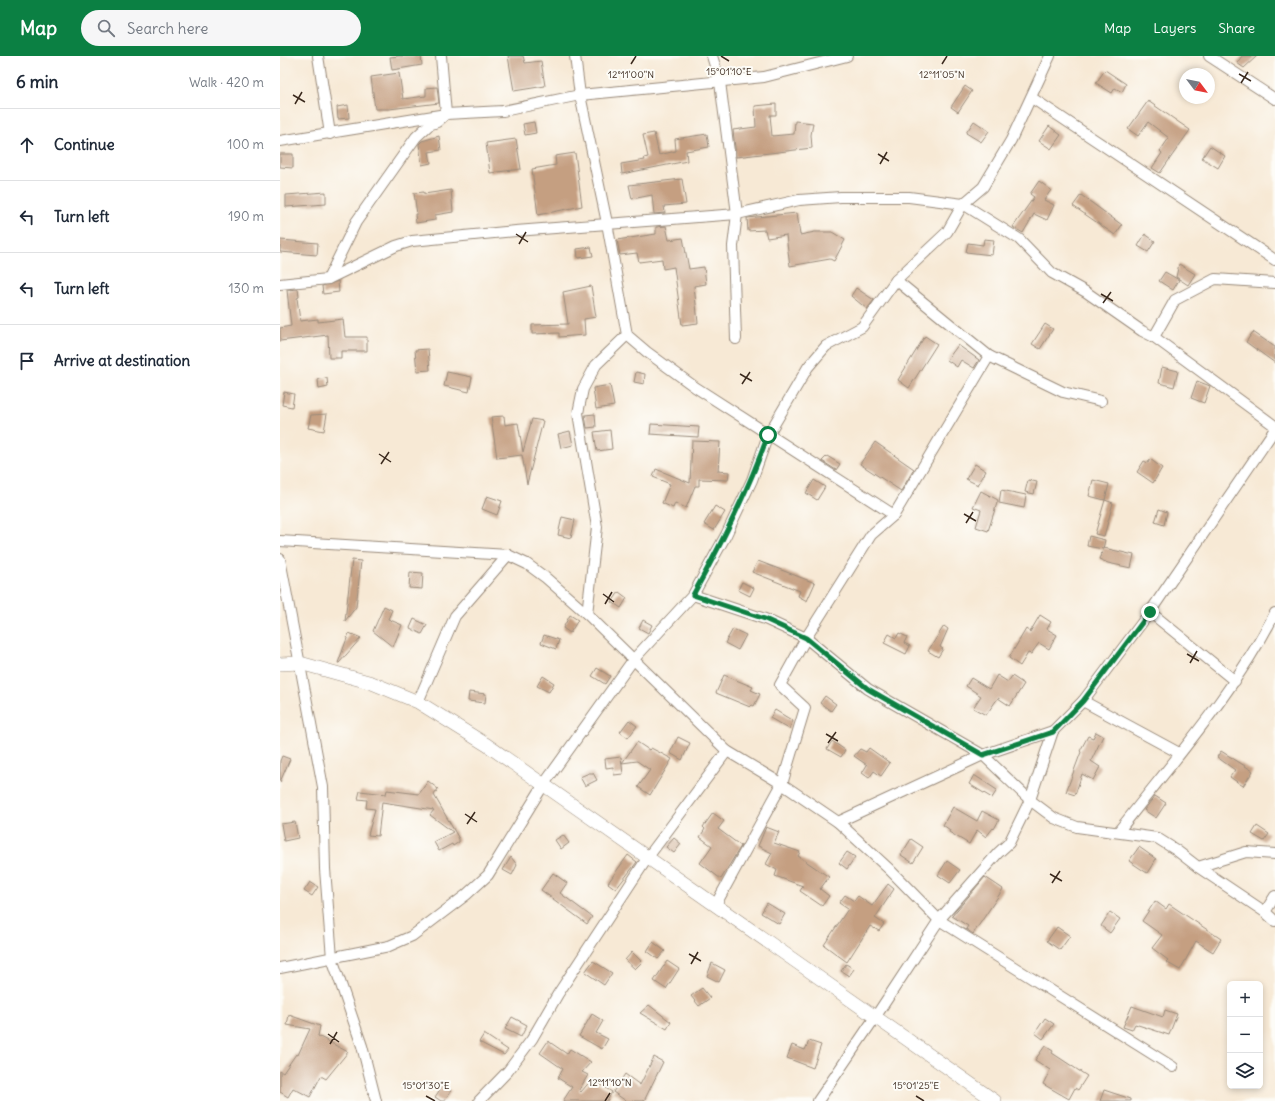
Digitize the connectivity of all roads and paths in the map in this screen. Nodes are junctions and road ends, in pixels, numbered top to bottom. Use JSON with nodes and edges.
{"nodes":[{"id":1,"x":318,"y":56,"type":"edge"},
{"id":2,"x":441,"y":56,"type":"edge"},
{"id":3,"x":575,"y":56,"type":"edge"},
{"id":4,"x":712,"y":56,"type":"edge"},
{"id":5,"x":847,"y":56,"type":"edge"},
{"id":6,"x":1050,"y":56,"type":"edge"},
{"id":7,"x":1209,"y":56,"type":"edge"},
{"id":8,"x":720,"y":82,"type":"junction"},
{"id":9,"x":580,"y":95,"type":"junction"},
{"id":10,"x":1032,"y":98,"type":"junction"},
{"id":11,"x":1275,"y":99,"type":"edge"},
{"id":12,"x":446,"y":114,"type":"junction"},
{"id":13,"x":330,"y":134,"type":"junction"},
{"id":14,"x":280,"y":141,"type":"edge"},
{"id":15,"x":964,"y":204,"type":"junction"},
{"id":16,"x":736,"y":214,"type":"junction"},
{"id":17,"x":607,"y":223,"type":"junction"},
{"id":18,"x":1275,"y":260,"type":"edge"},
{"id":19,"x":328,"y":279,"type":"junction"},
{"id":20,"x":896,"y":280,"type":"junction"},
{"id":21,"x":1275,"y":283,"type":"edge"},
{"id":22,"x":280,"y":284,"type":"edge"},
{"id":23,"x":627,"y":335,"type":"junction"},
{"id":24,"x":1154,"y":337,"type":"junction"},
{"id":25,"x":736,"y":340,"type":"dead end"},
{"id":26,"x":989,"y":356,"type":"junction"},
{"id":27,"x":1101,"y":401,"type":"dead end"},
{"id":28,"x":1275,"y":426,"type":"edge"},
{"id":29,"x":1275,"y":429,"type":"edge"},
{"id":30,"x":768,"y":435,"type":"junction"},
{"id":31,"x":894,"y":515,"type":"junction"},
{"id":32,"x":280,"y":541,"type":"edge"},
{"id":33,"x":508,"y":555,"type":"junction"},
{"id":34,"x":280,"y":559,"type":"edge"},
{"id":35,"x":693,"y":595,"type":"junction"},
{"id":36,"x":1150,"y":612,"type":"junction"},
{"id":37,"x":1275,"y":613,"type":"edge"},
{"id":38,"x":587,"y":614,"type":"junction"},
{"id":39,"x":806,"y":638,"type":"junction"},
{"id":40,"x":633,"y":660,"type":"junction"},
{"id":41,"x":300,"y":663,"type":"junction"},
{"id":42,"x":280,"y":664,"type":"edge"},
{"id":43,"x":1235,"y":681,"type":"junction"},
{"id":44,"x":1083,"y":701,"type":"junction"},
{"id":45,"x":418,"y":702,"type":"junction"},
{"id":46,"x":1053,"y":732,"type":"junction"},
{"id":47,"x":727,"y":751,"type":"junction"},
{"id":48,"x":1179,"y":753,"type":"junction"},
{"id":49,"x":983,"y":755,"type":"junction"},
{"id":50,"x":544,"y":784,"type":"junction"},
{"id":51,"x":782,"y":784,"type":"junction"},
{"id":52,"x":1030,"y":800,"type":"junction"},
{"id":53,"x":838,"y":822,"type":"junction"},
{"id":54,"x":1118,"y":832,"type":"junction"},
{"id":55,"x":1275,"y":854,"type":"edge"},
{"id":56,"x":648,"y":856,"type":"junction"},
{"id":57,"x":1198,"y":867,"type":"junction"},
{"id":58,"x":1275,"y":896,"type":"edge"},
{"id":59,"x":716,"y":904,"type":"junction"},
{"id":60,"x":1265,"y":912,"type":"junction"},
{"id":61,"x":939,"y":920,"type":"junction"},
{"id":62,"x":1275,"y":921,"type":"edge"},
{"id":63,"x":332,"y":958,"type":"junction"},
{"id":64,"x":280,"y":968,"type":"edge"},
{"id":65,"x":876,"y":1016,"type":"junction"},
{"id":66,"x":1173,"y":1067,"type":"dead end"},
{"id":67,"x":989,"y":1099,"type":"edge"},
{"id":68,"x":376,"y":1101,"type":"edge"},
{"id":69,"x":479,"y":1101,"type":"edge"},
{"id":70,"x":818,"y":1101,"type":"edge"}],
"edges":[{"from":1,"to":13,"type":"street"},
{"from":2,"to":12,"type":"street"},
{"from":3,"to":9,"type":"street"},
{"from":4,"to":8,"type":"street"},
{"from":5,"to":8,"type":"street"},
{"from":6,"to":10,"type":"street"},
{"from":7,"to":11,"type":"street"},
{"from":8,"to":9,"type":"street"},
{"from":8,"to":16,"type":"street"},
{"from":9,"to":12,"type":"street"},
{"from":9,"to":17,"type":"street"},
{"from":10,"to":15,"type":"street"},
{"from":10,"to":18,"type":"street"},
{"from":12,"to":13,"type":"street"},
{"from":12,"to":19,"type":"street"},
{"from":13,"to":14,"type":"street"},
{"from":15,"to":16,"type":"street"},
{"from":15,"to":20,"type":"street"},
{"from":15,"to":24,"type":"street"},
{"from":16,"to":17,"type":"street"},
{"from":16,"to":25,"type":"street"},
{"from":17,"to":19,"type":"street"},
{"from":17,"to":23,"type":"street"},
{"from":19,"to":22,"type":"street"},
{"from":20,"to":26,"type":"street"},
{"from":20,"to":30,"type":"street"},
{"from":21,"to":24,"type":"street"},
{"from":23,"to":30,"type":"street"},
{"from":23,"to":38,"type":"street"},
{"from":24,"to":28,"type":"street"},
{"from":26,"to":27,"type":"street"},
{"from":26,"to":31,"type":"street"},
{"from":29,"to":36,"type":"street"},
{"from":30,"to":31,"type":"street"},
{"from":30,"to":35,"type":"street"},
{"from":31,"to":39,"type":"street"},
{"from":32,"to":33,"type":"street"},
{"from":33,"to":38,"type":"street"},
{"from":33,"to":45,"type":"street"},
{"from":34,"to":41,"type":"street"},
{"from":35,"to":39,"type":"street"},
{"from":35,"to":40,"type":"street"},
{"from":36,"to":43,"type":"street"},
{"from":36,"to":44,"type":"street"},
{"from":37,"to":43,"type":"street"},
{"from":38,"to":40,"type":"street"},
{"from":39,"to":49,"type":"street"},
{"from":39,"to":51,"type":"street"},
{"from":40,"to":47,"type":"street"},
{"from":40,"to":50,"type":"street"},
{"from":41,"to":42,"type":"street"},
{"from":41,"to":45,"type":"street"},
{"from":41,"to":63,"type":"street"},
{"from":43,"to":48,"type":"street"},
{"from":44,"to":46,"type":"street"},
{"from":44,"to":48,"type":"street"},
{"from":45,"to":50,"type":"street"},
{"from":46,"to":49,"type":"street"},
{"from":46,"to":52,"type":"street"},
{"from":47,"to":51,"type":"street"},
{"from":47,"to":56,"type":"street"},
{"from":48,"to":54,"type":"street"},
{"from":49,"to":52,"type":"street"},
{"from":49,"to":53,"type":"street"},
{"from":50,"to":56,"type":"street"},
{"from":50,"to":63,"type":"street"},
{"from":51,"to":53,"type":"street"},
{"from":51,"to":59,"type":"street"},
{"from":52,"to":54,"type":"street"},
{"from":52,"to":61,"type":"street"},
{"from":53,"to":61,"type":"street"},
{"from":54,"to":57,"type":"street"},
{"from":55,"to":57,"type":"street"},
{"from":56,"to":59,"type":"street"},
{"from":56,"to":69,"type":"street"},
{"from":57,"to":60,"type":"street"},
{"from":58,"to":60,"type":"street"},
{"from":59,"to":65,"type":"street"},
{"from":60,"to":62,"type":"street"},
{"from":61,"to":65,"type":"street"},
{"from":61,"to":66,"type":"street"},
{"from":63,"to":64,"type":"street"},
{"from":63,"to":68,"type":"street"},
{"from":65,"to":67,"type":"street"},
{"from":65,"to":70,"type":"street"}]}
